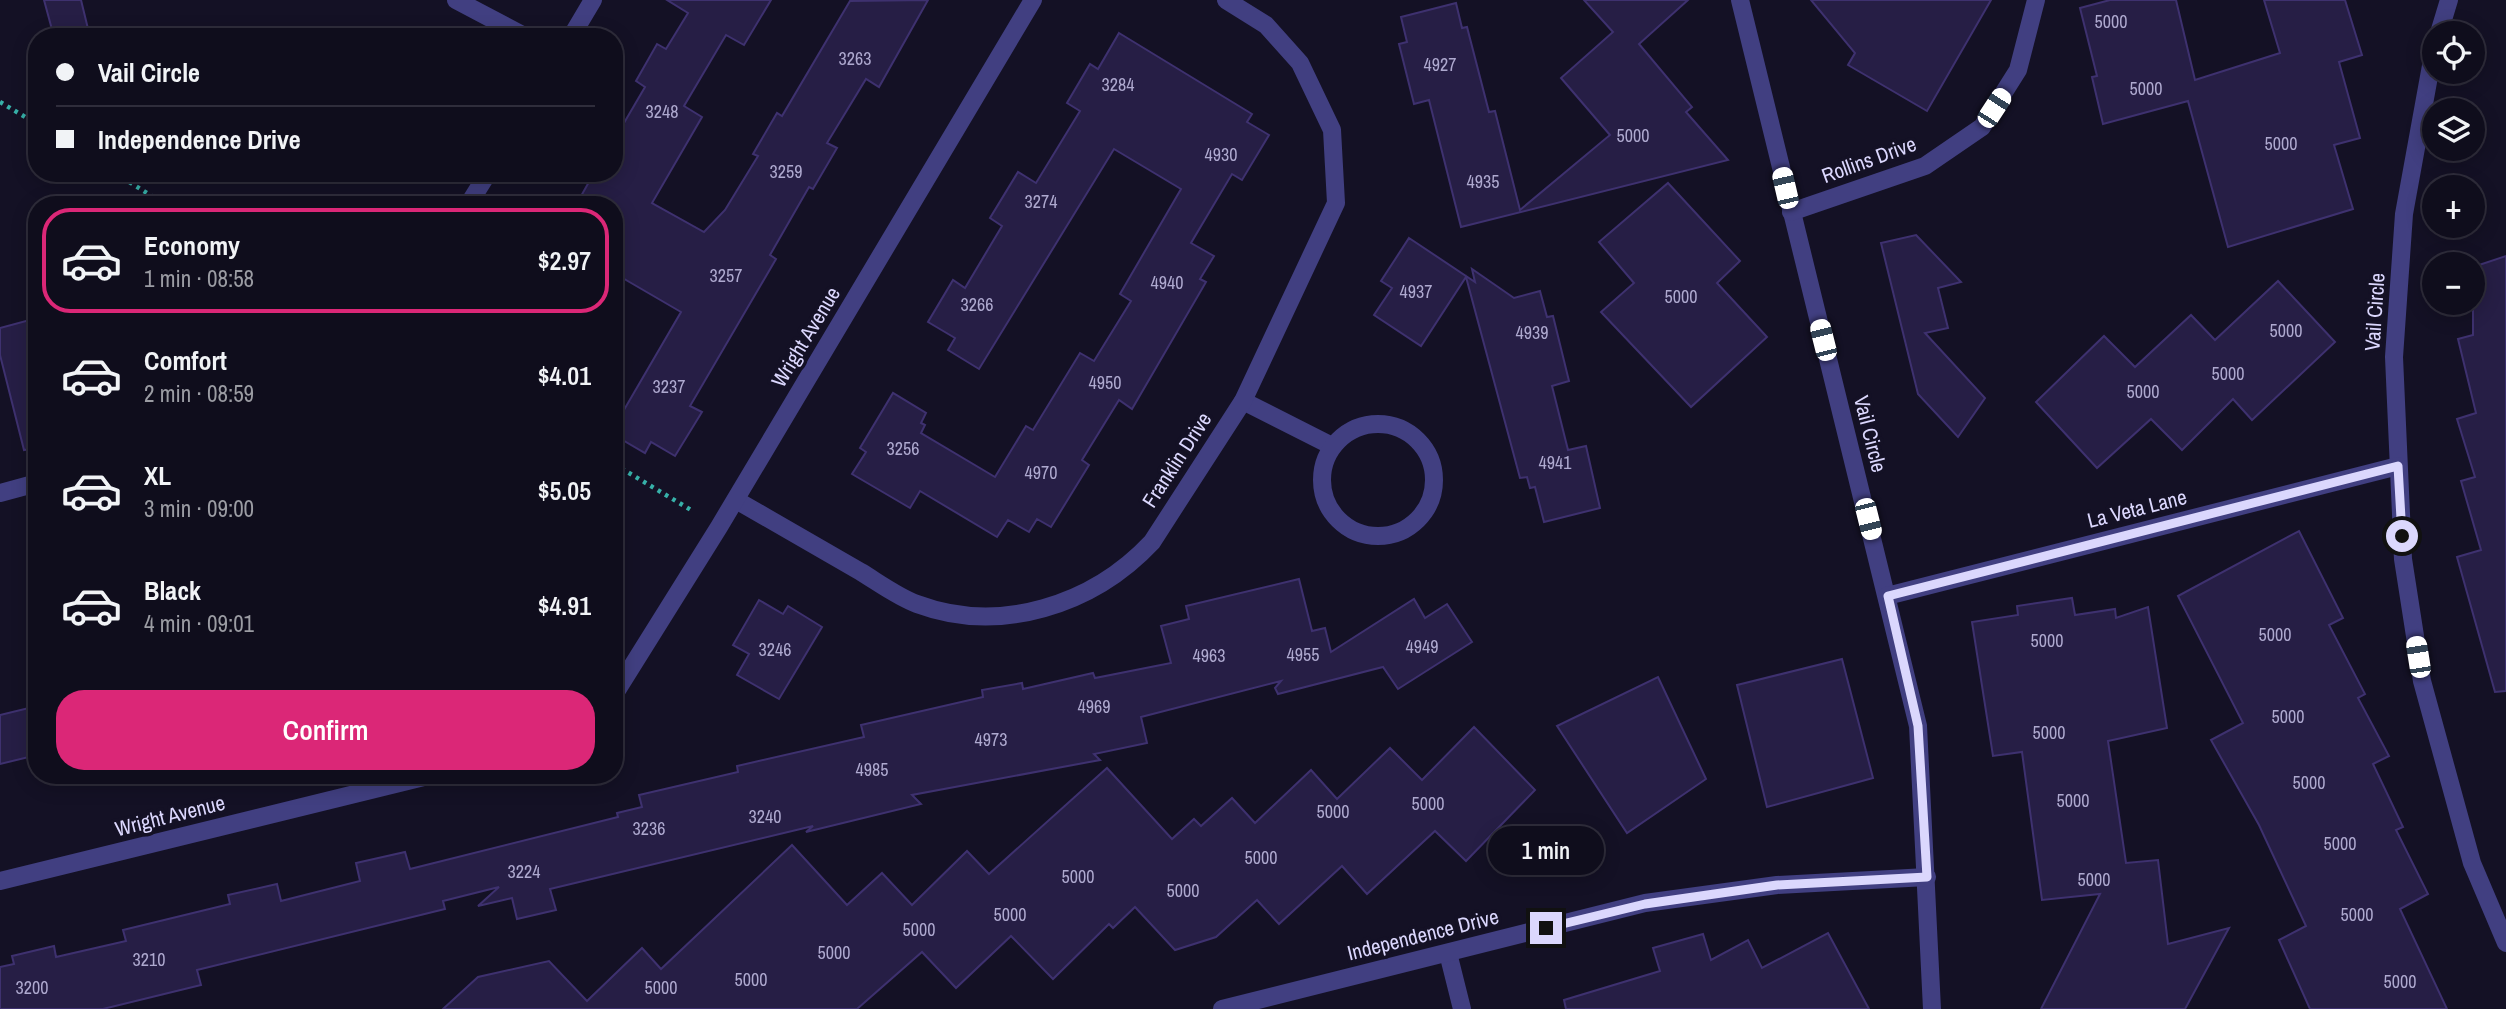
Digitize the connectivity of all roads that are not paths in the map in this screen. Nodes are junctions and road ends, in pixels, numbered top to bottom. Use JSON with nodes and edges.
{"nodes":[{"id":1,"x":456,"y":0,"type":"edge"},
{"id":2,"x":593,"y":0,"type":"edge"},
{"id":3,"x":1033,"y":0,"type":"edge"},
{"id":4,"x":1226,"y":0,"type":"edge"},
{"id":5,"x":1740,"y":0,"type":"edge"},
{"id":6,"x":2036,"y":0,"type":"edge"},
{"id":7,"x":2449,"y":0,"type":"edge"},
{"id":8,"x":2443,"y":21,"type":"edge"},
{"id":9,"x":509,"y":28,"type":"edge"},
{"id":10,"x":576,"y":28,"type":"edge"},
{"id":11,"x":2428,"y":84,"type":"edge"},
{"id":12,"x":1791,"y":212,"type":"junction"},
{"id":13,"x":1243,"y":401,"type":"junction"},
{"id":14,"x":1332,"y":446,"type":"junction"},
{"id":15,"x":2398,"y":466,"type":"junction"},
{"id":16,"x":28,"y":485,"type":"edge"},
{"id":17,"x":0,"y":493,"type":"edge"},
{"id":18,"x":736,"y":500,"type":"junction"},
{"id":19,"x":1888,"y":596,"type":"junction"},
{"id":20,"x":623,"y":681,"type":"edge"},
{"id":21,"x":395,"y":784,"type":"edge"},
{"id":22,"x":1927,"y":877,"type":"junction"},
{"id":23,"x":0,"y":881,"type":"edge"},
{"id":24,"x":2506,"y":943,"type":"edge"},
{"id":25,"x":1448,"y":953,"type":"junction"},
{"id":26,"x":1222,"y":1009,"type":"edge"},
{"id":27,"x":1462,"y":1009,"type":"edge"},
{"id":28,"x":1932,"y":1009,"type":"edge"}],
"edges":[{"from":1,"to":9,"type":"street"},
{"from":2,"to":10,"type":"street"},
{"from":3,"to":18,"type":"street","name":"Wright Avenue"},
{"from":4,"to":13,"type":"street","name":"Franklin Drive"},
{"from":5,"to":12,"type":"street","name":"Vail Circle"},
{"from":6,"to":12,"type":"street","name":"Rollins Drive"},
{"from":7,"to":8,"type":"street"},
{"from":11,"to":15,"type":"street","name":"Vail Circle"},
{"from":12,"to":19,"type":"street","name":"Vail Circle"},
{"from":13,"to":14,"type":"street"},
{"from":13,"to":18,"type":"street","name":"Franklin Drive"},
{"from":14,"to":14,"type":"street"},
{"from":15,"to":19,"type":"street","name":"La Veta Lane"},
{"from":15,"to":24,"type":"street","name":"Vail Circle"},
{"from":16,"to":17,"type":"street"},
{"from":18,"to":20,"type":"street","name":"Wright Avenue"},
{"from":19,"to":22,"type":"street","name":"Vail Circle"},
{"from":21,"to":23,"type":"street","name":"Wright Avenue"},
{"from":22,"to":25,"type":"street","name":"Independence Drive"},
{"from":22,"to":28,"type":"street","name":"Vail Circle"},
{"from":25,"to":26,"type":"street","name":"Independence Drive"},
{"from":25,"to":27,"type":"street"}]}
